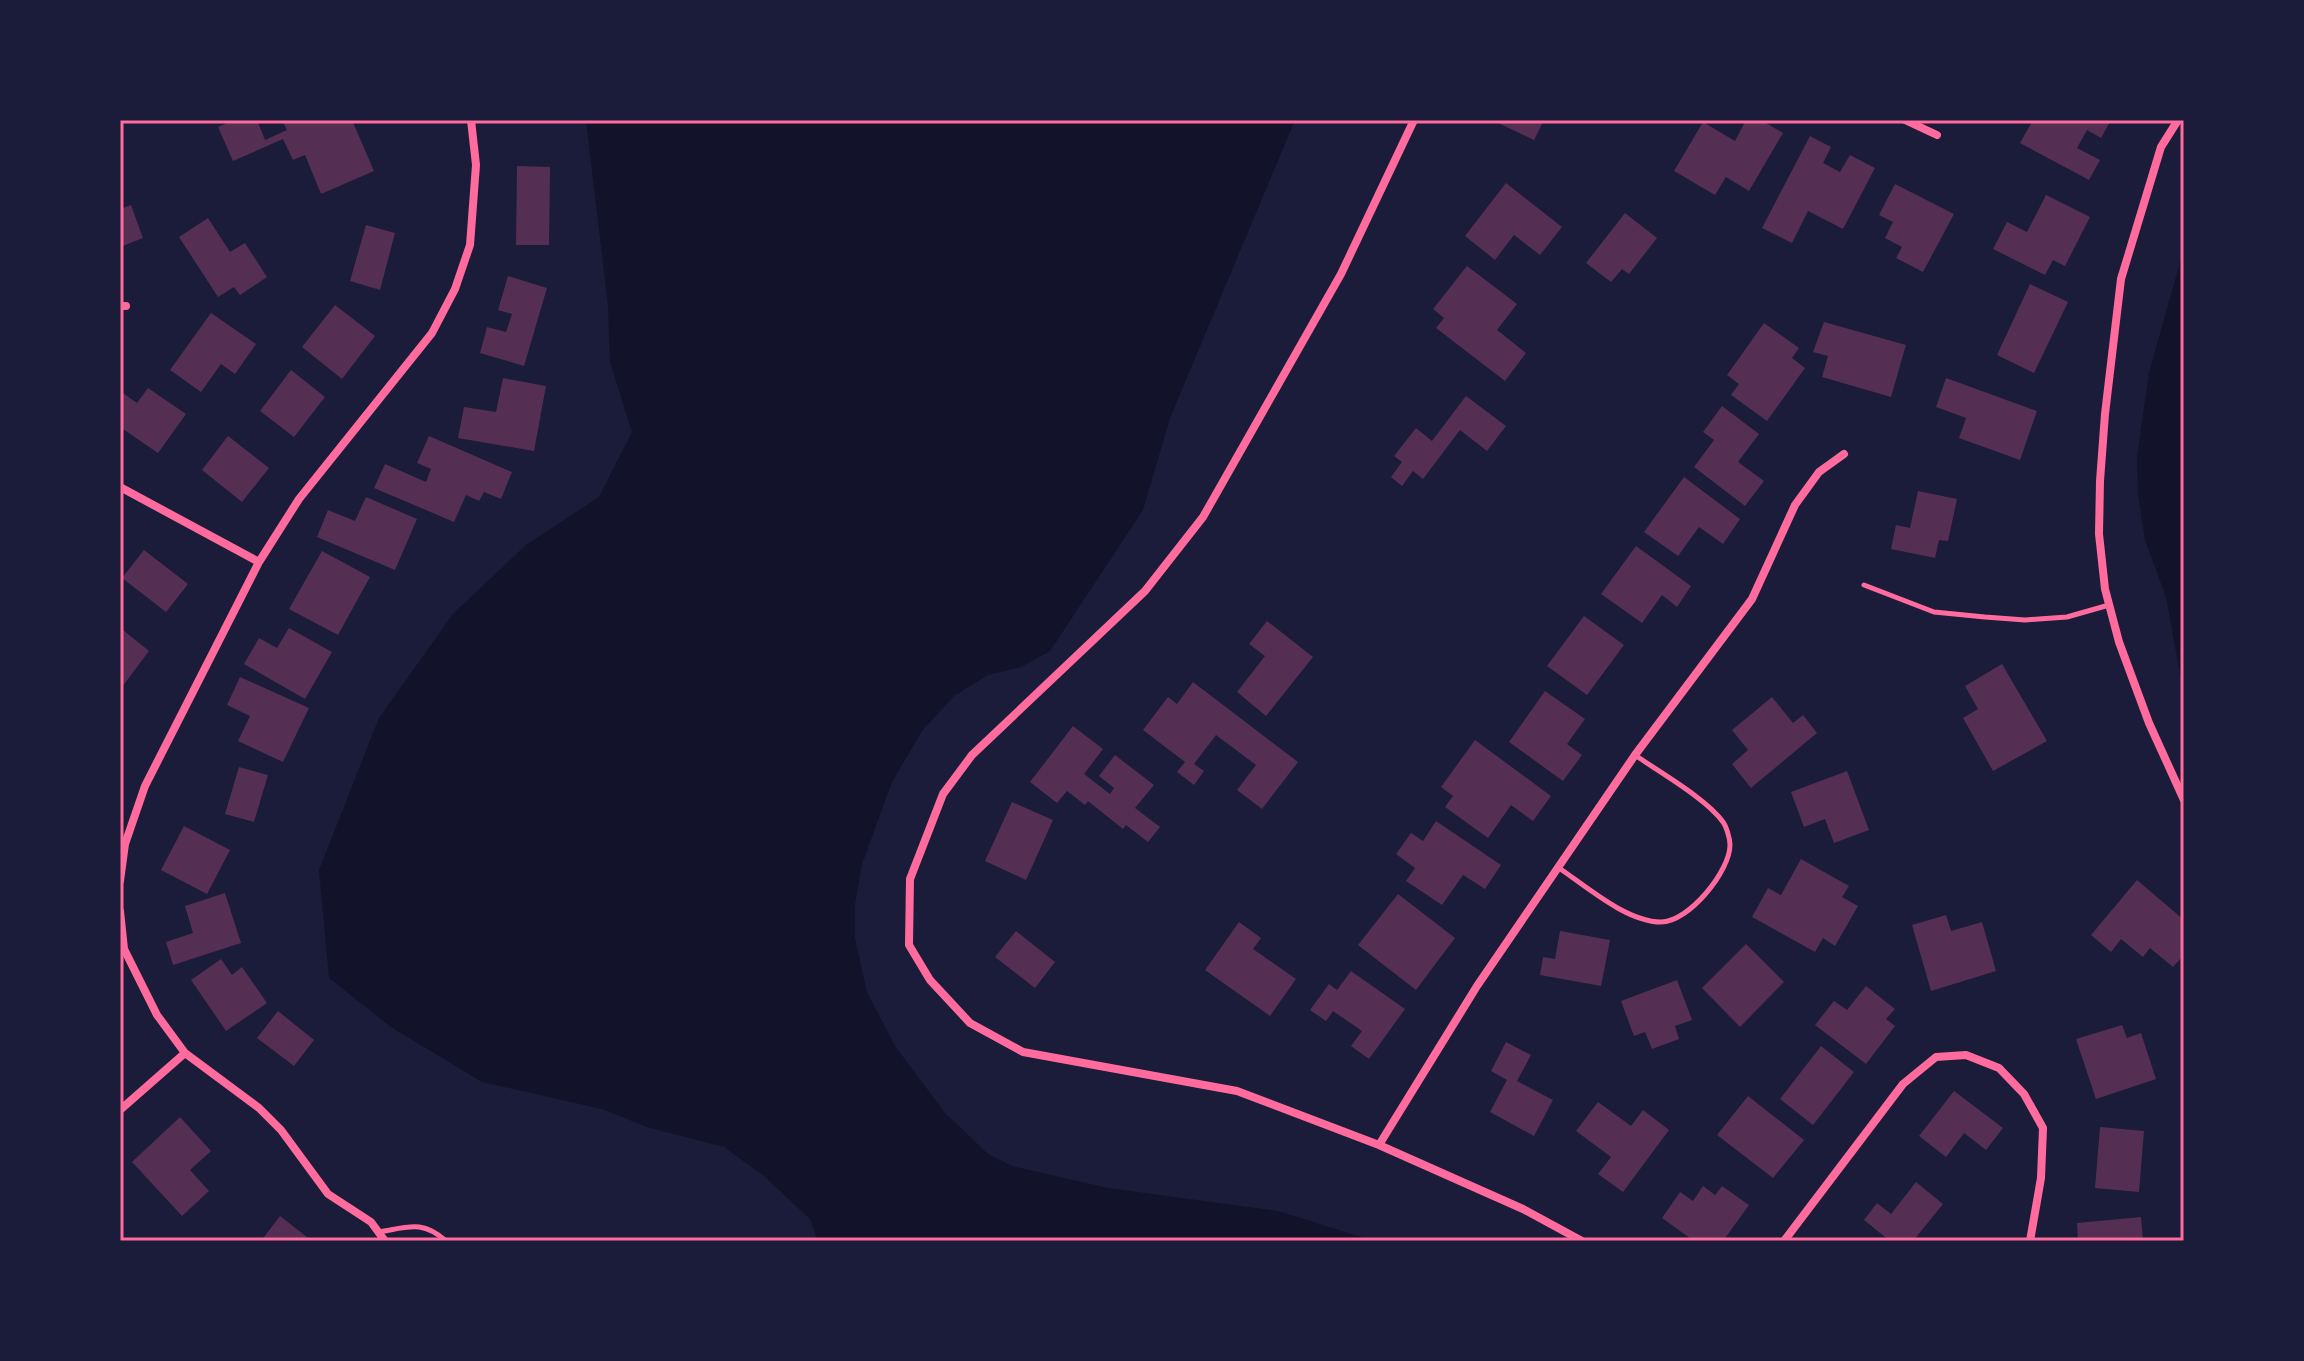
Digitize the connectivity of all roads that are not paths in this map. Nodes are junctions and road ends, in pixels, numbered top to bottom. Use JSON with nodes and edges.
{"nodes":[{"id":1,"x":471,"y":120,"type":"edge"},
{"id":2,"x":1414,"y":120,"type":"edge"},
{"id":3,"x":1905,"y":120,"type":"edge"},
{"id":4,"x":2178,"y":120,"type":"edge"},
{"id":5,"x":1937,"y":135,"type":"dead end"},
{"id":6,"x":1844,"y":454,"type":"dead end"},
{"id":7,"x":120,"y":487,"type":"edge"},
{"id":8,"x":259,"y":562,"type":"junction"},
{"id":9,"x":1864,"y":585,"type":"dead end"},
{"id":10,"x":2109,"y":605,"type":"junction"},
{"id":11,"x":1635,"y":755,"type":"junction"},
{"id":12,"x":2184,"y":800,"type":"edge"},
{"id":13,"x":1559,"y":868,"type":"junction"},
{"id":14,"x":120,"y":881,"type":"edge"},
{"id":15,"x":120,"y":911,"type":"edge"},
{"id":16,"x":185,"y":1053,"type":"junction"},
{"id":17,"x":120,"y":1110,"type":"edge"},
{"id":18,"x":1379,"y":1145,"type":"junction"},
{"id":19,"x":378,"y":1233,"type":"junction"},
{"id":20,"x":385,"y":1241,"type":"edge"},
{"id":21,"x":446,"y":1241,"type":"edge"},
{"id":22,"x":1582,"y":1241,"type":"edge"},
{"id":23,"x":1784,"y":1241,"type":"edge"},
{"id":24,"x":2030,"y":1241,"type":"edge"}],
"edges":[{"from":1,"to":8,"type":"street"},
{"from":2,"to":18,"type":"street"},
{"from":3,"to":5,"type":"street"},
{"from":4,"to":10,"type":"street"},
{"from":6,"to":11,"type":"street"},
{"from":7,"to":8,"type":"street"},
{"from":8,"to":14,"type":"street"},
{"from":9,"to":10,"type":"lane"},
{"from":10,"to":12,"type":"street"},
{"from":11,"to":13,"type":"street"},
{"from":11,"to":13,"type":"lane"},
{"from":13,"to":18,"type":"street"},
{"from":15,"to":16,"type":"street"},
{"from":16,"to":17,"type":"street"},
{"from":16,"to":19,"type":"street"},
{"from":18,"to":22,"type":"street"},
{"from":19,"to":20,"type":"street"},
{"from":19,"to":21,"type":"lane"},
{"from":23,"to":24,"type":"street"}]}
